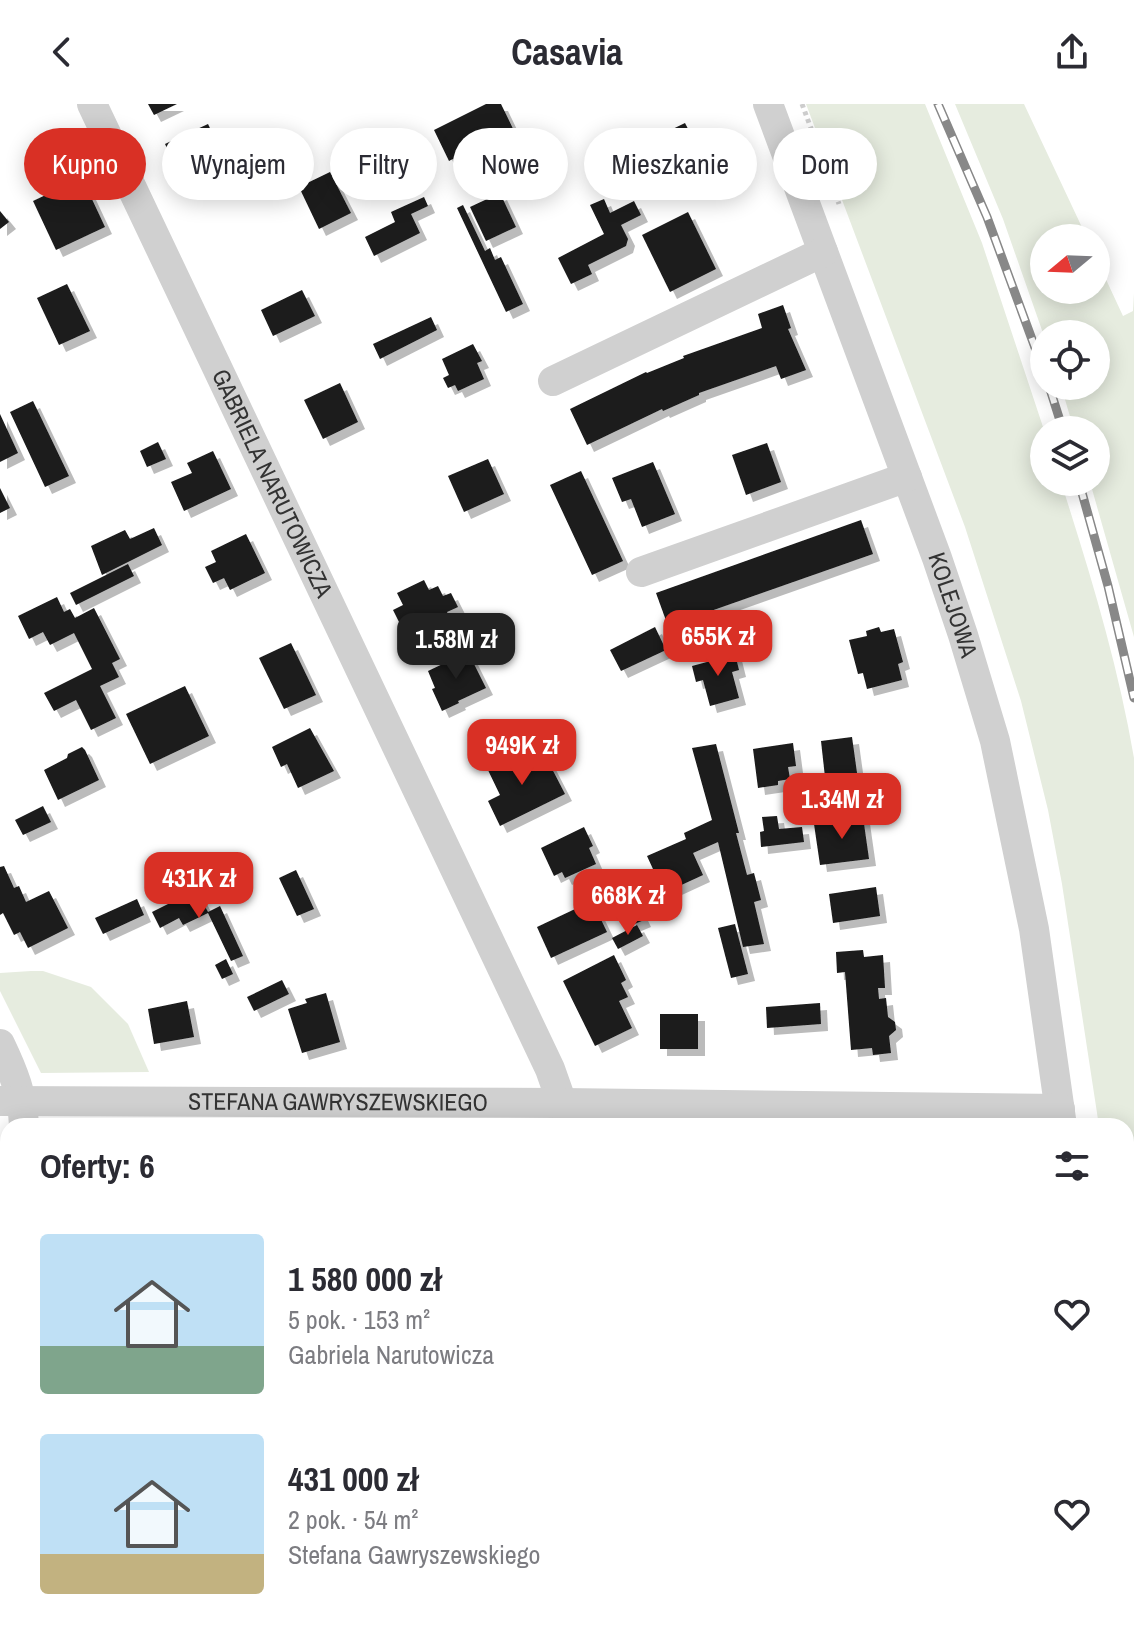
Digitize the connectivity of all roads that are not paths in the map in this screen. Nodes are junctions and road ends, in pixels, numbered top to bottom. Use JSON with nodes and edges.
{"nodes":[{"id":1,"x":92,"y":104,"type":"edge"},
{"id":2,"x":768,"y":104,"type":"edge"},
{"id":3,"x":823,"y":252,"type":"junction"},
{"id":4,"x":553,"y":381,"type":"dead end"},
{"id":5,"x":907,"y":477,"type":"junction"},
{"id":6,"x":641,"y":572,"type":"dead end"},
{"id":7,"x":0,"y":1044,"type":"edge"},
{"id":8,"x":15,"y":1110,"type":"edge"},
{"id":9,"x":564,"y":1115,"type":"edge"},
{"id":10,"x":1061,"y":1118,"type":"edge"}],
"edges":[{"from":1,"to":9,"type":"street","name":"GABRIELA NARUTOWICZA"},
{"from":2,"to":3,"type":"street","name":"KOLEJOWA"},
{"from":3,"to":4,"type":"street"},
{"from":3,"to":5,"type":"street","name":"KOLEJOWA"},
{"from":5,"to":6,"type":"street"},
{"from":5,"to":10,"type":"street","name":"KOLEJOWA"},
{"from":7,"to":8,"type":"street"},
{"from":8,"to":9,"type":"street","name":"STEFANA GAWRYSZEWSKIEGO"},
{"from":9,"to":10,"type":"street","name":"STEFANA GAWRYSZEWSKIEGO"}]}
